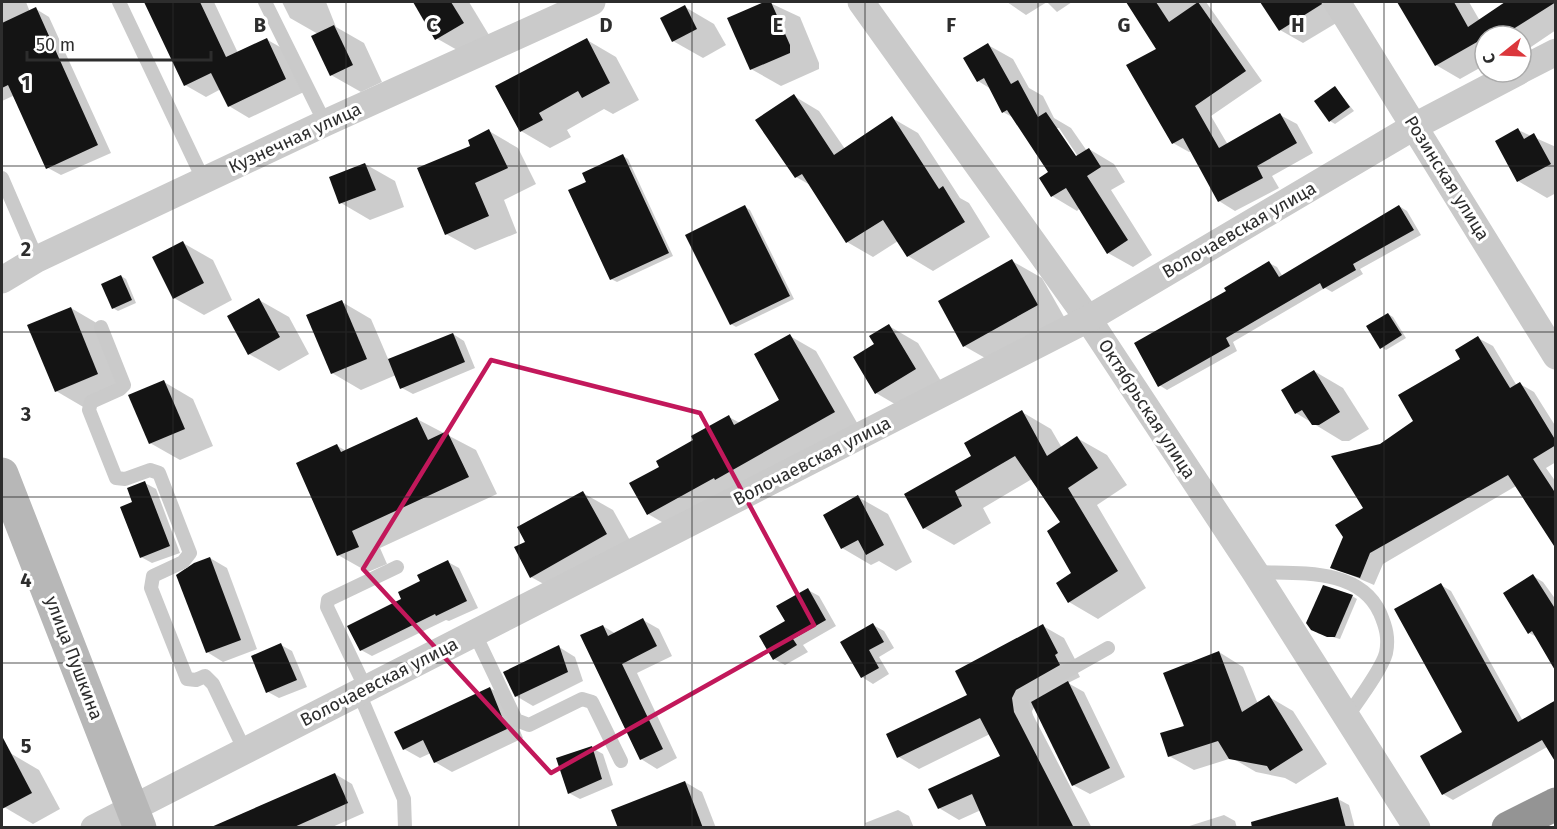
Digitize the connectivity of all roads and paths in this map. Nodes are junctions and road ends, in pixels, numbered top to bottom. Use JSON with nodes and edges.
{"nodes":[{"id":1,"x":119,"y":2,"type":"edge"},
{"id":2,"x":265,"y":2,"type":"edge"},
{"id":3,"x":592,"y":2,"type":"edge"},
{"id":4,"x":861,"y":2,"type":"edge"},
{"id":5,"x":1337,"y":2,"type":"edge"},
{"id":6,"x":1556,"y":52,"type":"edge"},
{"id":7,"x":1533,"y":64,"type":"edge"},
{"id":8,"x":1494,"y":84,"type":"edge"},
{"id":9,"x":325,"y":123,"type":"junction"},
{"id":10,"x":1415,"y":126,"type":"junction"},
{"id":11,"x":2,"y":178,"type":"edge"},
{"id":12,"x":204,"y":181,"type":"junction"},
{"id":13,"x":37,"y":259,"type":"junction"},
{"id":14,"x":2,"y":280,"type":"edge"},
{"id":15,"x":1088,"y":319,"type":"junction"},
{"id":16,"x":101,"y":327,"type":"dead end"},
{"id":17,"x":1556,"y":356,"type":"edge"},
{"id":18,"x":2,"y":474,"type":"edge"},
{"id":19,"x":397,"y":567,"type":"dead end"},
{"id":20,"x":1255,"y":572,"type":"junction"},
{"id":21,"x":475,"y":634,"type":"junction"},
{"id":22,"x":1108,"y":648,"type":"dead end"},
{"id":23,"x":362,"y":691,"type":"junction"},
{"id":24,"x":1347,"y":717,"type":"junction"},
{"id":25,"x":245,"y":751,"type":"junction"},
{"id":26,"x":621,"y":761,"type":"dead end"},
{"id":27,"x":1556,"y":804,"type":"edge"},
{"id":28,"x":135,"y":821,"type":"edge"},
{"id":29,"x":94,"y":828,"type":"edge"},
{"id":30,"x":405,"y":828,"type":"edge"},
{"id":31,"x":1084,"y":828,"type":"edge"},
{"id":32,"x":1417,"y":828,"type":"edge"},
{"id":33,"x":1509,"y":828,"type":"edge"}],
"edges":[{"from":1,"to":12,"type":"lane"},
{"from":2,"to":9,"type":"lane"},
{"from":3,"to":9,"type":"street","name":"Кузнечная улица"},
{"from":4,"to":15,"type":"street","name":"Октябрьская улица"},
{"from":5,"to":10,"type":"street","name":"Розинская улица"},
{"from":6,"to":7,"type":"street","name":"Волочаевская улица"},
{"from":8,"to":10,"type":"street","name":"Волочаевская улица"},
{"from":9,"to":12,"type":"street","name":"Кузнечная улица"},
{"from":10,"to":15,"type":"street","name":"Волочаевская улица"},
{"from":10,"to":17,"type":"street","name":"Розинская улица"},
{"from":11,"to":13,"type":"lane"},
{"from":12,"to":13,"type":"street","name":"Кузнечная улица"},
{"from":13,"to":14,"type":"street","name":"Кузнечная улица"},
{"from":15,"to":20,"type":"street","name":"Октябрьская улица"},
{"from":15,"to":21,"type":"street","name":"Волочаевская улица"},
{"from":16,"to":25,"type":"lane"},
{"from":18,"to":28,"type":"main road","name":"улица Пушкина"},
{"from":19,"to":23,"type":"lane"},
{"from":20,"to":24,"type":"street","name":"Октябрьская улица"},
{"from":20,"to":24,"type":"lane"},
{"from":21,"to":23,"type":"street","name":"Волочаевская улица"},
{"from":21,"to":26,"type":"lane"},
{"from":22,"to":31,"type":"lane"},
{"from":23,"to":25,"type":"street","name":"Волочаевская улица"},
{"from":23,"to":30,"type":"lane"},
{"from":24,"to":32,"type":"street","name":"Октябрьская улица"},
{"from":25,"to":28,"type":"street","name":"Волочаевская улица"},
{"from":27,"to":33,"type":"highway"},
{"from":28,"to":29,"type":"street","name":"Волочаевская улица"}]}
